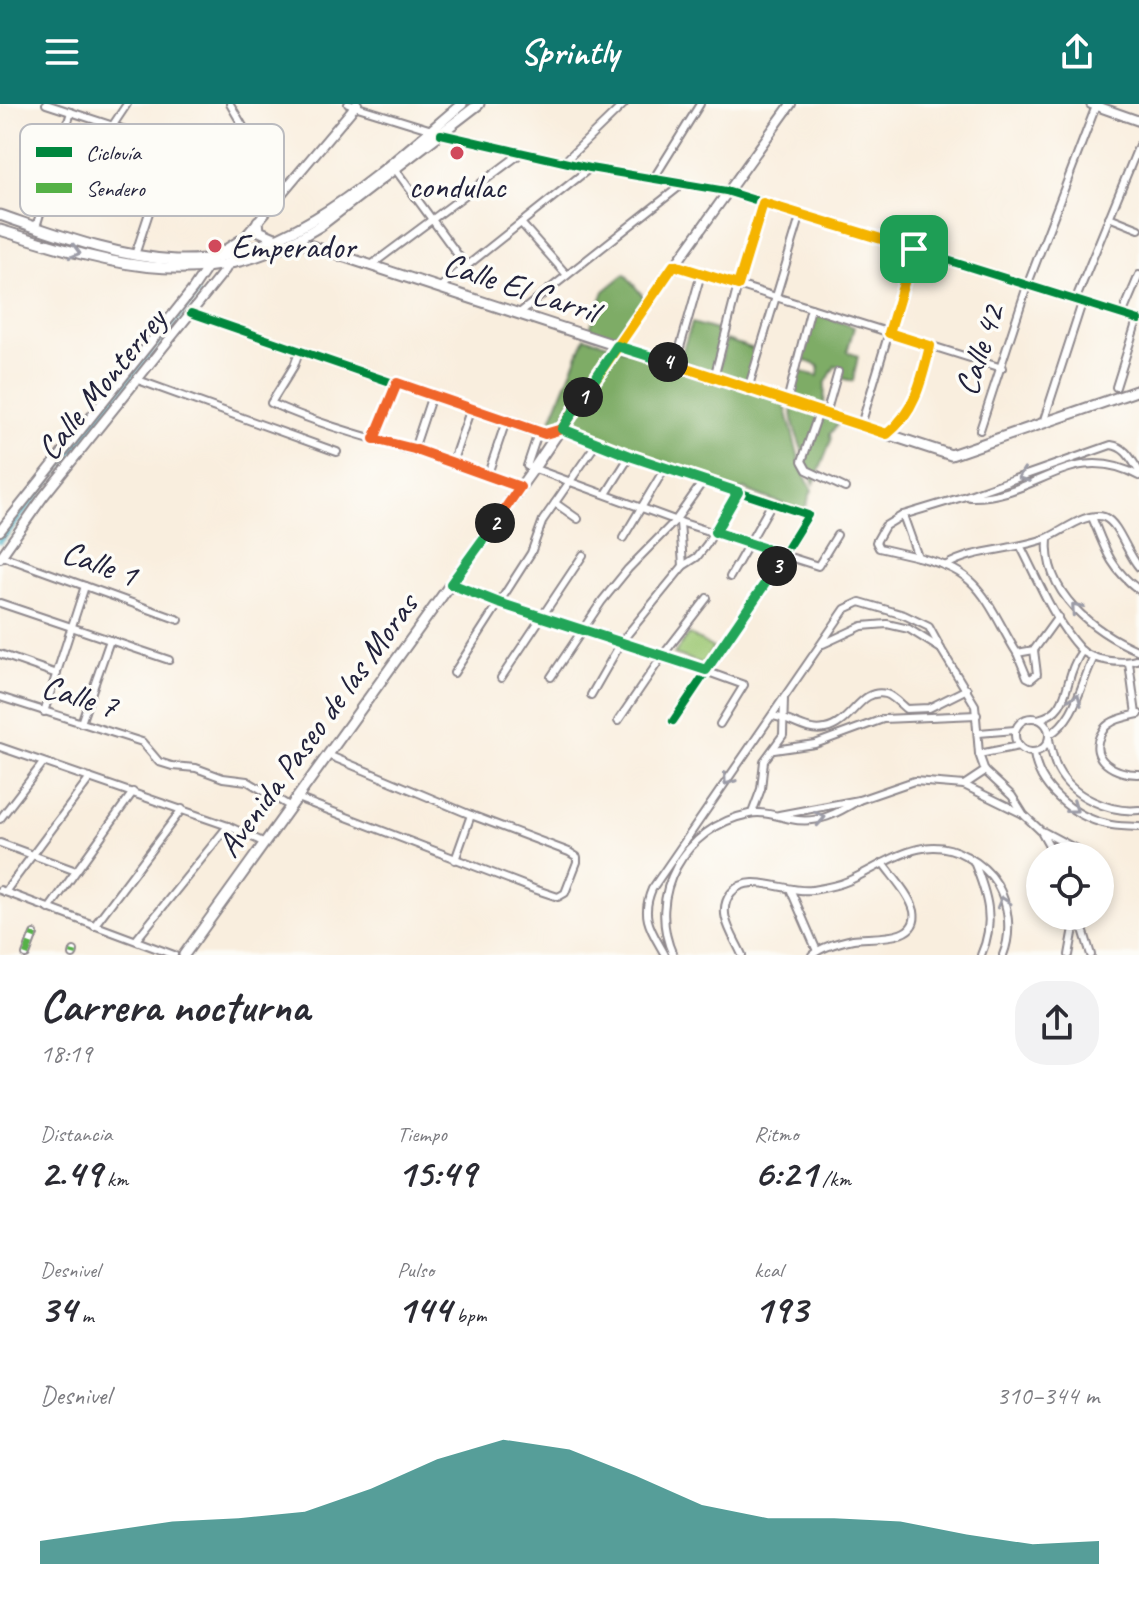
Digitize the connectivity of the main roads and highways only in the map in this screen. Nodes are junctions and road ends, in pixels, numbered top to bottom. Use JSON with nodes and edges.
{"nodes":[{"id":1,"x":462,"y":104,"type":"edge"},
{"id":2,"x":479,"y":104,"type":"edge"},
{"id":3,"x":437,"y":132,"type":"junction"},
{"id":4,"x":0,"y":215,"type":"edge"},
{"id":5,"x":258,"y":221,"type":"road end"},
{"id":6,"x":0,"y":230,"type":"edge"},
{"id":7,"x":280,"y":239,"type":"junction"},
{"id":8,"x":296,"y":241,"type":"junction"},
{"id":9,"x":190,"y":268,"type":"junction"},
{"id":10,"x":199,"y":278,"type":"road end"},
{"id":11,"x":617,"y":346,"type":"junction"},
{"id":12,"x":1139,"y":390,"type":"edge"},
{"id":13,"x":184,"y":955,"type":"edge"}],
"edges":[{"from":1,"to":3,"type":"main road"},
{"from":2,"to":3,"type":"main road"},
{"from":3,"to":7,"type":"main road"},
{"from":3,"to":8,"type":"main road"},
{"from":4,"to":7,"type":"main road"},
{"from":5,"to":7,"type":"main road"},
{"from":6,"to":9,"type":"main road","one_way":true},
{"from":8,"to":9,"type":"main road"},
{"from":8,"to":11,"type":"main road","name":"Calle El Carril"},
{"from":9,"to":10,"type":"main road"},
{"from":11,"to":12,"type":"main road","name":"Calle El Carril"},
{"from":11,"to":13,"type":"main road","name":"Avenida Paseo de las Moras"}]}
